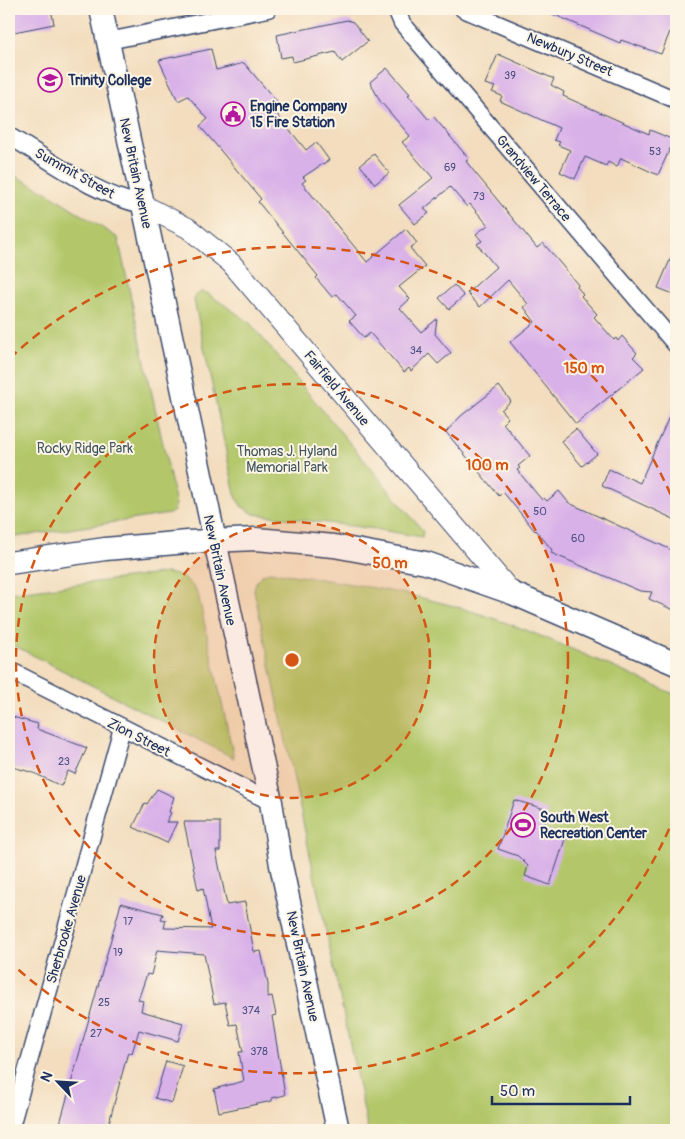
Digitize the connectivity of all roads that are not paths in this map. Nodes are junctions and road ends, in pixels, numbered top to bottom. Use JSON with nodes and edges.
{"nodes":[{"id":1,"x":101,"y":9,"type":"edge"},
{"id":2,"x":268,"y":9,"type":"edge"},
{"id":3,"x":396,"y":9,"type":"edge"},
{"id":4,"x":464,"y":9,"type":"edge"},
{"id":5,"x":108,"y":41,"type":"junction"},
{"id":6,"x":676,"y":100,"type":"edge"},
{"id":7,"x":9,"y":136,"type":"edge"},
{"id":8,"x":143,"y":205,"type":"junction"},
{"id":9,"x":676,"y":345,"type":"edge"},
{"id":10,"x":214,"y":541,"type":"junction"},
{"id":11,"x":9,"y":562,"type":"edge"},
{"id":12,"x":512,"y":593,"type":"junction"},
{"id":13,"x":676,"y":664,"type":"edge"},
{"id":14,"x":9,"y":670,"type":"edge"},
{"id":15,"x":122,"y":728,"type":"junction"},
{"id":16,"x":271,"y":802,"type":"junction"},
{"id":17,"x":10,"y":1130,"type":"edge"},
{"id":18,"x":338,"y":1130,"type":"edge"}],
"edges":[{"from":1,"to":5,"type":"main road","name":"New Britain Avenue"},
{"from":2,"to":5,"type":"street"},
{"from":3,"to":9,"type":"street","name":"Grandview Terrace"},
{"from":4,"to":6,"type":"street","name":"Newbury Street"},
{"from":5,"to":8,"type":"main road","name":"New Britain Avenue"},
{"from":7,"to":8,"type":"street","name":"Summit Street"},
{"from":8,"to":10,"type":"main road","name":"New Britain Avenue"},
{"from":8,"to":12,"type":"street","name":"Fairfield Avenue"},
{"from":10,"to":11,"type":"main road","name":"Fairfield Avenue"},
{"from":10,"to":12,"type":"main road","name":"Fairfield Avenue"},
{"from":10,"to":16,"type":"main road","name":"New Britain Avenue"},
{"from":12,"to":13,"type":"main road","name":"Fairfield Avenue"},
{"from":14,"to":15,"type":"street","name":"Zion Street"},
{"from":15,"to":16,"type":"street","name":"Zion Street"},
{"from":15,"to":17,"type":"street","name":"Sherbrooke Avenue"},
{"from":16,"to":18,"type":"main road","name":"New Britain Avenue"}]}
